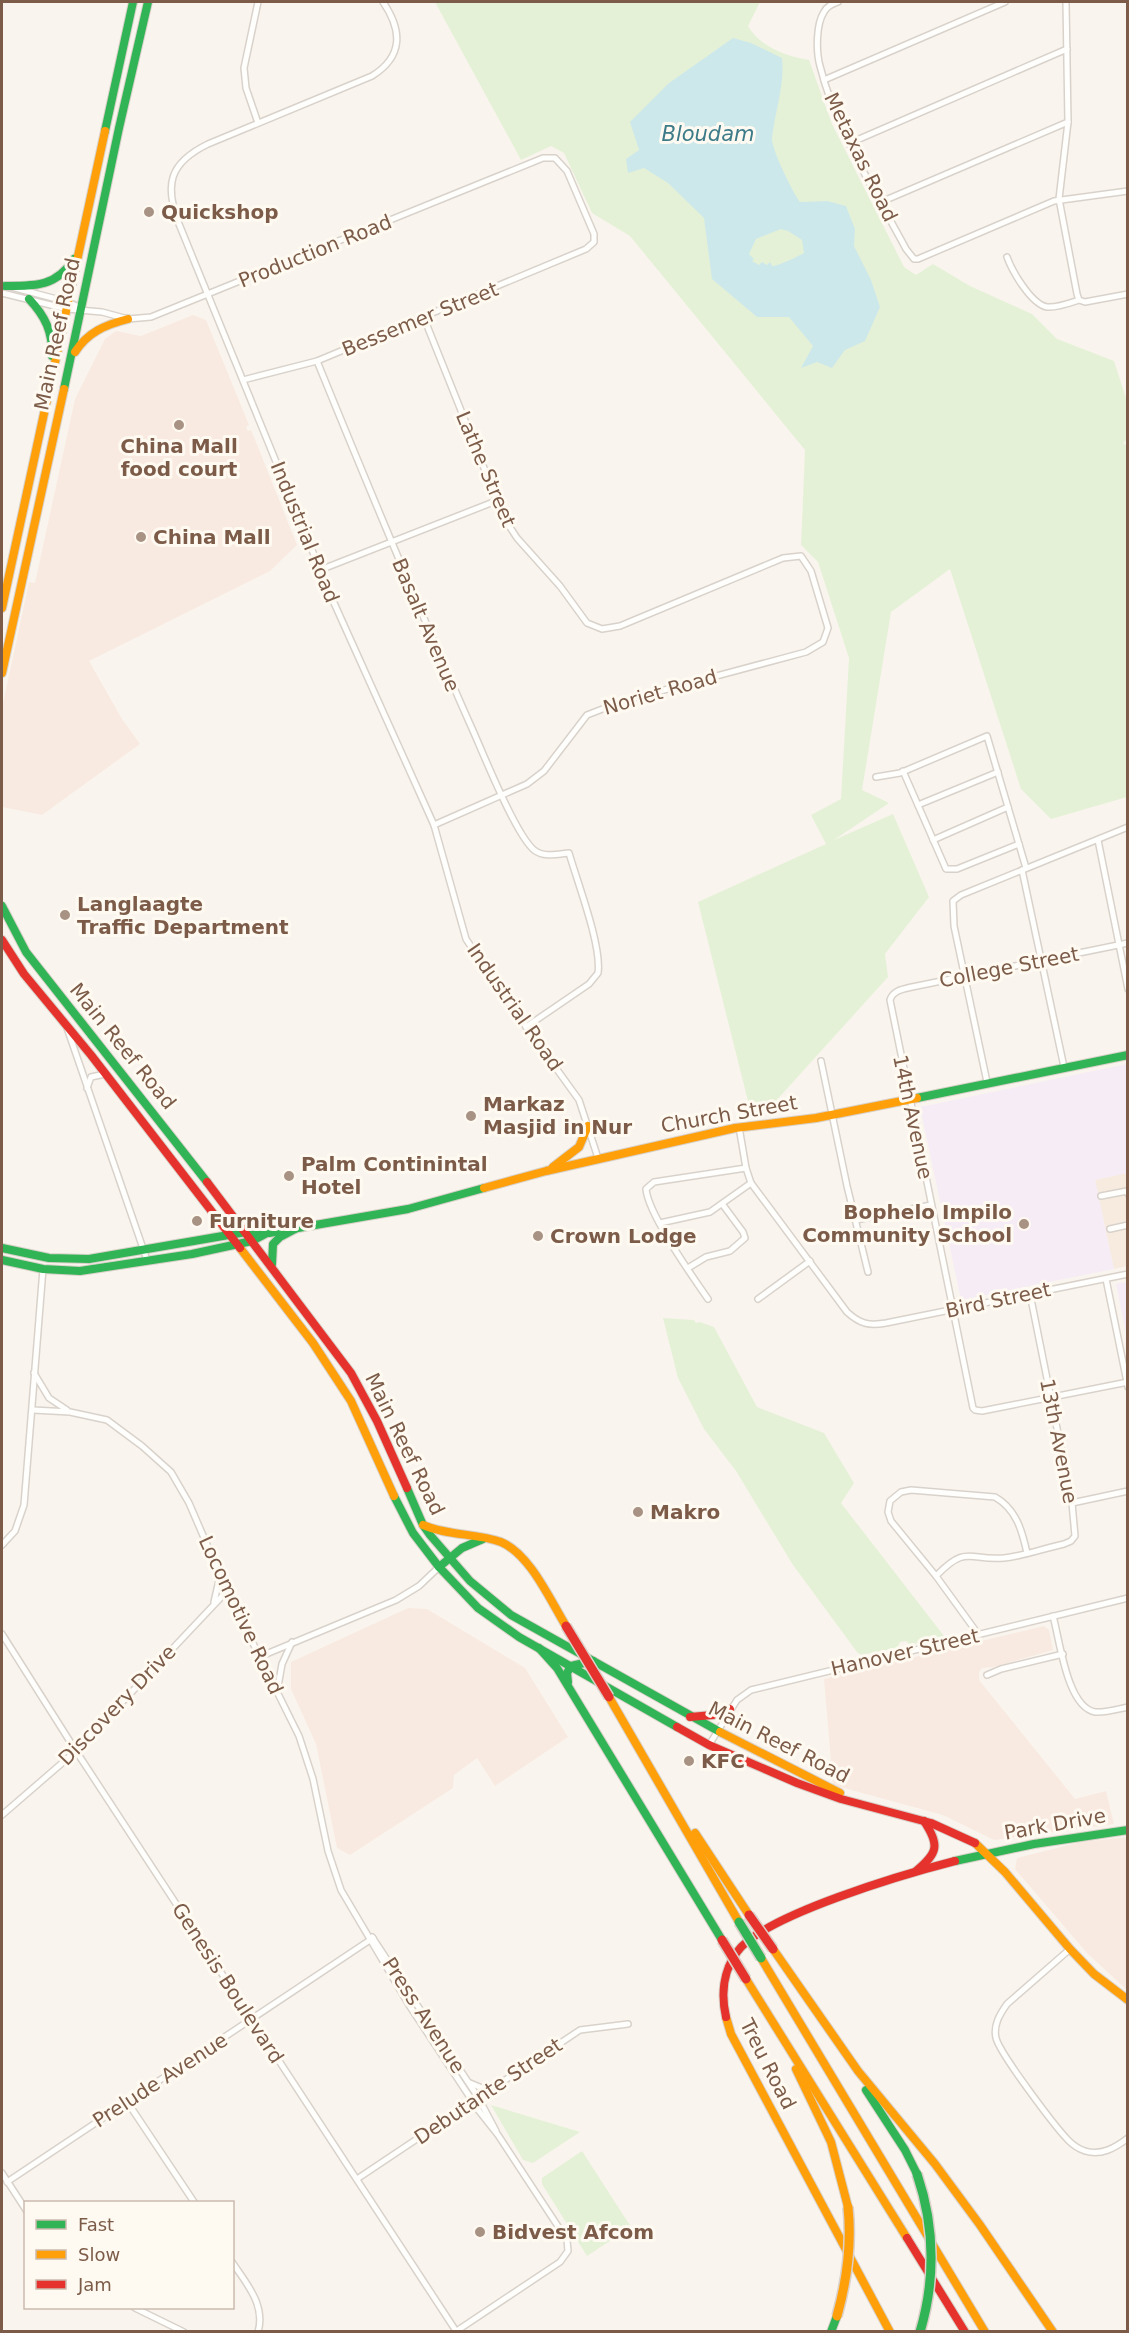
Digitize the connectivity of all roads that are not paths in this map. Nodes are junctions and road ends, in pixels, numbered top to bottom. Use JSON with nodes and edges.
{"nodes":[{"id":1,"x":133,"y":2,"type":"edge"},
{"id":2,"x":148,"y":2,"type":"edge"},
{"id":3,"x":258,"y":2,"type":"edge"},
{"id":4,"x":383,"y":2,"type":"edge"},
{"id":5,"x":838,"y":2,"type":"edge"},
{"id":6,"x":1001,"y":2,"type":"edge"},
{"id":7,"x":1066,"y":2,"type":"edge"},
{"id":8,"x":1067,"y":49,"type":"junction"},
{"id":9,"x":824,"y":80,"type":"junction"},
{"id":10,"x":1068,"y":122,"type":"junction"},
{"id":11,"x":258,"y":123,"type":"junction"},
{"id":12,"x":850,"y":142,"type":"junction"},
{"id":13,"x":1128,"y":191,"type":"edge"},
{"id":14,"x":1059,"y":200,"type":"junction"},
{"id":15,"x":881,"y":202,"type":"junction"},
{"id":16,"x":592,"y":245,"type":"joint"},
{"id":17,"x":80,"y":247,"type":"junction"},
{"id":18,"x":1007,"y":256,"type":"dead end"},
{"id":19,"x":3,"y":288,"type":"edge"},
{"id":20,"x":208,"y":293,"type":"junction"},
{"id":21,"x":1128,"y":294,"type":"edge"},
{"id":22,"x":29,"y":299,"type":"junction"},
{"id":23,"x":1080,"y":301,"type":"junction"},
{"id":24,"x":67,"y":305,"type":"junction"},
{"id":25,"x":82,"y":309,"type":"junction"},
{"id":26,"x":424,"y":318,"type":"junction"},
{"id":27,"x":128,"y":319,"type":"junction"},
{"id":28,"x":71,"y":359,"type":"junction"},
{"id":29,"x":317,"y":361,"type":"junction"},
{"id":30,"x":243,"y":380,"type":"junction"},
{"id":31,"x":49,"y":389,"type":"junction"},
{"id":32,"x":496,"y":501,"type":"junction"},
{"id":33,"x":390,"y":542,"type":"junction"},
{"id":34,"x":320,"y":570,"type":"junction"},
{"id":35,"x":2,"y":608,"type":"edge"},
{"id":36,"x":815,"y":648,"type":"joint"},
{"id":37,"x":2,"y":673,"type":"edge"},
{"id":38,"x":903,"y":771,"type":"junction"},
{"id":39,"x":998,"y":772,"type":"junction"},
{"id":40,"x":876,"y":777,"type":"dead end"},
{"id":41,"x":502,"y":795,"type":"junction"},
{"id":42,"x":918,"y":805,"type":"junction"},
{"id":43,"x":1008,"y":807,"type":"junction"},
{"id":44,"x":434,"y":825,"type":"junction"},
{"id":45,"x":1128,"y":827,"type":"edge"},
{"id":46,"x":933,"y":840,"type":"junction"},
{"id":47,"x":1098,"y":840,"type":"junction"},
{"id":48,"x":1019,"y":844,"type":"junction"},
{"id":49,"x":1024,"y":869,"type":"junction"},
{"id":50,"x":2,"y":906,"type":"edge"},
{"id":51,"x":2,"y":940,"type":"edge"},
{"id":52,"x":1128,"y":943,"type":"edge"},
{"id":53,"x":1119,"y":945,"type":"junction"},
{"id":54,"x":1041,"y":961,"type":"junction"},
{"id":55,"x":964,"y":976,"type":"junction"},
{"id":56,"x":1128,"y":989,"type":"edge"},
{"id":57,"x":891,"y":995,"type":"joint"},
{"id":58,"x":65,"y":1024,"type":"junction"},
{"id":59,"x":526,"y":1027,"type":"junction"},
{"id":60,"x":100,"y":1047,"type":"junction"},
{"id":61,"x":91,"y":1055,"type":"junction"},
{"id":62,"x":1128,"y":1055,"type":"edge"},
{"id":63,"x":821,"y":1061,"type":"dead end"},
{"id":64,"x":1064,"y":1067,"type":"junction"},
{"id":65,"x":105,"y":1074,"type":"junction"},
{"id":66,"x":987,"y":1082,"type":"junction"},
{"id":67,"x":87,"y":1089,"type":"junction"},
{"id":68,"x":910,"y":1100,"type":"junction"},
{"id":69,"x":832,"y":1115,"type":"junction"},
{"id":70,"x":588,"y":1126,"type":"junction"},
{"id":71,"x":739,"y":1127,"type":"junction"},
{"id":72,"x":598,"y":1158,"type":"junction"},
{"id":73,"x":746,"y":1168,"type":"junction"},
{"id":74,"x":546,"y":1171,"type":"junction"},
{"id":75,"x":751,"y":1183,"type":"junction"},
{"id":76,"x":1127,"y":1192,"type":"edge"},
{"id":77,"x":1101,"y":1196,"type":"dead end"},
{"id":78,"x":723,"y":1205,"type":"junction"},
{"id":79,"x":931,"y":1205,"type":"junction"},
{"id":80,"x":856,"y":1220,"type":"junction"},
{"id":81,"x":660,"y":1223,"type":"junction"},
{"id":82,"x":1128,"y":1225,"type":"edge"},
{"id":83,"x":297,"y":1228,"type":"junction"},
{"id":84,"x":1110,"y":1229,"type":"dead end"},
{"id":85,"x":246,"y":1232,"type":"junction"},
{"id":86,"x":269,"y":1233,"type":"junction"},
{"id":87,"x":231,"y":1236,"type":"junction"},
{"id":88,"x":252,"y":1241,"type":"junction"},
{"id":89,"x":238,"y":1244,"type":"junction"},
{"id":90,"x":2,"y":1248,"type":"edge"},
{"id":91,"x":145,"y":1249,"type":"junction"},
{"id":92,"x":2,"y":1260,"type":"edge"},
{"id":93,"x":147,"y":1260,"type":"junction"},
{"id":94,"x":810,"y":1261,"type":"junction"},
{"id":95,"x":688,"y":1268,"type":"junction"},
{"id":96,"x":43,"y":1269,"type":"junction"},
{"id":97,"x":274,"y":1270,"type":"junction"},
{"id":98,"x":868,"y":1272,"type":"dead end"},
{"id":99,"x":1128,"y":1274,"type":"edge"},
{"id":100,"x":1106,"y":1278,"type":"junction"},
{"id":101,"x":1030,"y":1294,"type":"junction"},
{"id":102,"x":708,"y":1299,"type":"dead end"},
{"id":103,"x":758,"y":1299,"type":"dead end"},
{"id":104,"x":952,"y":1310,"type":"junction"},
{"id":105,"x":34,"y":1372,"type":"junction"},
{"id":106,"x":1127,"y":1384,"type":"edge"},
{"id":107,"x":1050,"y":1398,"type":"junction"},
{"id":108,"x":33,"y":1410,"type":"junction"},
{"id":109,"x":70,"y":1412,"type":"junction"},
{"id":110,"x":1128,"y":1491,"type":"edge"},
{"id":111,"x":1072,"y":1503,"type":"junction"},
{"id":112,"x":423,"y":1525,"type":"junction"},
{"id":113,"x":485,"y":1538,"type":"junction"},
{"id":114,"x":2,"y":1545,"type":"edge"},
{"id":115,"x":1027,"y":1553,"type":"junction"},
{"id":116,"x":449,"y":1559,"type":"junction"},
{"id":117,"x":439,"y":1567,"type":"junction"},
{"id":118,"x":220,"y":1573,"type":"junction"},
{"id":119,"x":936,"y":1576,"type":"junction"},
{"id":120,"x":227,"y":1590,"type":"junction"},
{"id":121,"x":1128,"y":1598,"type":"edge"},
{"id":122,"x":214,"y":1603,"type":"junction"},
{"id":123,"x":1053,"y":1616,"type":"junction"},
{"id":124,"x":2,"y":1634,"type":"edge"},
{"id":125,"x":978,"y":1634,"type":"junction"},
{"id":126,"x":291,"y":1642,"type":"junction"},
{"id":127,"x":539,"y":1648,"type":"junction"},
{"id":128,"x":1063,"y":1654,"type":"junction"},
{"id":129,"x":259,"y":1657,"type":"junction"},
{"id":130,"x":593,"y":1661,"type":"junction"},
{"id":131,"x":571,"y":1666,"type":"junction"},
{"id":132,"x":987,"y":1675,"type":"dead end"},
{"id":133,"x":277,"y":1693,"type":"junction"},
{"id":134,"x":574,"y":1695,"type":"junction"},
{"id":135,"x":1128,"y":1707,"type":"edge"},
{"id":136,"x":730,"y":1709,"type":"junction"},
{"id":137,"x":690,"y":1717,"type":"junction"},
{"id":138,"x":717,"y":1731,"type":"junction"},
{"id":139,"x":709,"y":1745,"type":"junction"},
{"id":140,"x":76,"y":1752,"type":"junction"},
{"id":141,"x":672,"y":1802,"type":"junction"},
{"id":142,"x":856,"y":1802,"type":"junction"},
{"id":143,"x":2,"y":1815,"type":"edge"},
{"id":144,"x":924,"y":1821,"type":"junction"},
{"id":145,"x":1128,"y":1830,"type":"edge"},
{"id":146,"x":988,"y":1853,"type":"junction"},
{"id":147,"x":916,"y":1871,"type":"junction"},
{"id":148,"x":336,"y":1877,"type":"joint"},
{"id":149,"x":371,"y":1939,"type":"junction"},
{"id":150,"x":1070,"y":1949,"type":"junction"},
{"id":151,"x":399,"y":1982,"type":"junction"},
{"id":152,"x":1128,"y":2000,"type":"edge"},
{"id":153,"x":252,"y":2019,"type":"junction"},
{"id":154,"x":628,"y":2024,"type":"dead end"},
{"id":155,"x":789,"y":2049,"type":"junction"},
{"id":156,"x":858,"y":2071,"type":"junction"},
{"id":157,"x":468,"y":2082,"type":"junction"},
{"id":158,"x":491,"y":2088,"type":"junction"},
{"id":159,"x":478,"y":2097,"type":"junction"},
{"id":160,"x":126,"y":2100,"type":"junction"},
{"id":161,"x":472,"y":2102,"type":"junction"},
{"id":162,"x":484,"y":2106,"type":"junction"},
{"id":163,"x":498,"y":2135,"type":"junction"},
{"id":164,"x":1128,"y":2138,"type":"edge"},
{"id":165,"x":2,"y":2173,"type":"edge"},
{"id":166,"x":357,"y":2179,"type":"junction"},
{"id":167,"x":7,"y":2182,"type":"junction"},
{"id":168,"x":193,"y":2201,"type":"edge"},
{"id":169,"x":24,"y":2207,"type":"edge"},
{"id":170,"x":234,"y":2265,"type":"edge"},
{"id":171,"x":139,"y":2309,"type":"edge"},
{"id":172,"x":184,"y":2331,"type":"edge"},
{"id":173,"x":258,"y":2331,"type":"edge"},
{"id":174,"x":455,"y":2331,"type":"edge"},
{"id":175,"x":831,"y":2331,"type":"edge"},
{"id":176,"x":890,"y":2331,"type":"edge"},
{"id":177,"x":920,"y":2331,"type":"edge"},
{"id":178,"x":965,"y":2331,"type":"edge"},
{"id":179,"x":985,"y":2331,"type":"edge"},
{"id":180,"x":1053,"y":2331,"type":"edge"}],
"edges":[{"from":1,"to":17,"type":"main road","name":"Main Reef Road"},
{"from":2,"to":25,"type":"main road","name":"Main Reef Road"},
{"from":3,"to":11,"type":"street"},
{"from":4,"to":11,"type":"street","name":"Industrial Road"},
{"from":5,"to":9,"type":"street","name":"Metaxas Road"},
{"from":6,"to":9,"type":"street"},
{"from":7,"to":8,"type":"street"},
{"from":8,"to":10,"type":"street"},
{"from":8,"to":12,"type":"street"},
{"from":9,"to":12,"type":"street","name":"Metaxas Road"},
{"from":10,"to":14,"type":"street"},
{"from":10,"to":15,"type":"street"},
{"from":11,"to":20,"type":"street","name":"Industrial Road"},
{"from":12,"to":15,"type":"street","name":"Metaxas Road"},
{"from":13,"to":14,"type":"street"},
{"from":14,"to":15,"type":"street","name":"Metaxas Road"},
{"from":14,"to":23,"type":"street"},
{"from":16,"to":20,"type":"street","name":"Production Road"},
{"from":16,"to":26,"type":"street","name":"Bessemer Street"},
{"from":17,"to":19,"type":"main road"},
{"from":17,"to":24,"type":"main road","name":"Main Reef Road"},
{"from":18,"to":23,"type":"street"},
{"from":19,"to":22,"type":"street"},
{"from":19,"to":24,"type":"street"},
{"from":20,"to":27,"type":"street","name":"Production Road"},
{"from":20,"to":30,"type":"street","name":"Industrial Road"},
{"from":21,"to":23,"type":"street"},
{"from":22,"to":24,"type":"street"},
{"from":22,"to":31,"type":"main road"},
{"from":24,"to":25,"type":"street","name":"Production Road"},
{"from":24,"to":31,"type":"main road","name":"Main Reef Road"},
{"from":25,"to":27,"type":"street","name":"Production Road"},
{"from":25,"to":28,"type":"main road","name":"Main Reef Road"},
{"from":26,"to":29,"type":"street","name":"Bessemer Street"},
{"from":26,"to":32,"type":"street","name":"Lathe Street"},
{"from":27,"to":28,"type":"main road"},
{"from":28,"to":37,"type":"main road","name":"Main Reef Road"},
{"from":29,"to":30,"type":"street","name":"Bessemer Street"},
{"from":29,"to":33,"type":"street","name":"Basalt Avenue"},
{"from":30,"to":34,"type":"street","name":"Industrial Road"},
{"from":31,"to":35,"type":"main road","name":"Main Reef Road"},
{"from":32,"to":33,"type":"street"},
{"from":32,"to":36,"type":"street","name":"Lathe Street"},
{"from":33,"to":34,"type":"street"},
{"from":33,"to":41,"type":"street","name":"Basalt Avenue"},
{"from":34,"to":44,"type":"street","name":"Industrial Road"},
{"from":36,"to":41,"type":"street","name":"Noriet Road"},
{"from":38,"to":39,"type":"street"},
{"from":38,"to":40,"type":"street"},
{"from":38,"to":42,"type":"street"},
{"from":39,"to":42,"type":"street"},
{"from":39,"to":43,"type":"street"},
{"from":41,"to":44,"type":"street","name":"Noriet Road"},
{"from":41,"to":59,"type":"street","name":"Basalt Avenue"},
{"from":42,"to":46,"type":"street"},
{"from":43,"to":46,"type":"street"},
{"from":43,"to":48,"type":"street"},
{"from":44,"to":59,"type":"street","name":"Industrial Road"},
{"from":45,"to":47,"type":"street"},
{"from":46,"to":48,"type":"street"},
{"from":47,"to":49,"type":"street"},
{"from":47,"to":53,"type":"street"},
{"from":48,"to":49,"type":"street"},
{"from":49,"to":54,"type":"street"},
{"from":49,"to":55,"type":"street"},
{"from":50,"to":60,"type":"main road","name":"Main Reef Road"},
{"from":51,"to":58,"type":"main road","name":"Main Reef Road"},
{"from":52,"to":53,"type":"street","name":"College Street"},
{"from":53,"to":54,"type":"street","name":"College Street"},
{"from":53,"to":56,"type":"street"},
{"from":54,"to":55,"type":"street","name":"College Street"},
{"from":54,"to":64,"type":"street"},
{"from":55,"to":57,"type":"street","name":"College Street"},
{"from":55,"to":66,"type":"street"},
{"from":57,"to":68,"type":"street","name":"14th Avenue"},
{"from":58,"to":61,"type":"main road","name":"Main Reef Road"},
{"from":58,"to":67,"type":"street"},
{"from":59,"to":70,"type":"street","name":"Industrial Road"},
{"from":60,"to":61,"type":"main road"},
{"from":60,"to":85,"type":"main road","name":"Main Reef Road"},
{"from":61,"to":65,"type":"main road","name":"Main Reef Road"},
{"from":62,"to":64,"type":"main road","name":"Church Street"},
{"from":63,"to":69,"type":"street"},
{"from":64,"to":66,"type":"main road","name":"Church Street"},
{"from":65,"to":67,"type":"street"},
{"from":65,"to":87,"type":"main road","name":"Main Reef Road"},
{"from":66,"to":68,"type":"main road","name":"Church Street"},
{"from":67,"to":91,"type":"street"},
{"from":68,"to":69,"type":"main road","name":"Church Street"},
{"from":68,"to":79,"type":"street","name":"14th Avenue"},
{"from":69,"to":71,"type":"main road","name":"Church Street"},
{"from":69,"to":80,"type":"street"},
{"from":70,"to":72,"type":"street","name":"Industrial Road"},
{"from":70,"to":74,"type":"main road"},
{"from":71,"to":72,"type":"main road","name":"Church Street"},
{"from":71,"to":73,"type":"street"},
{"from":72,"to":74,"type":"main road","name":"Church Street"},
{"from":73,"to":75,"type":"street"},
{"from":73,"to":81,"type":"street"},
{"from":74,"to":83,"type":"main road","name":"Church Street"},
{"from":75,"to":78,"type":"street"},
{"from":75,"to":94,"type":"street"},
{"from":76,"to":77,"type":"street"},
{"from":78,"to":81,"type":"street"},
{"from":78,"to":95,"type":"street"},
{"from":79,"to":80,"type":"street"},
{"from":79,"to":104,"type":"street","name":"14th Avenue"},
{"from":80,"to":98,"type":"street"},
{"from":81,"to":95,"type":"street"},
{"from":82,"to":84,"type":"street"},
{"from":83,"to":86,"type":"main road","name":"Church Street"},
{"from":83,"to":97,"type":"main road"},
{"from":85,"to":86,"type":"main road","name":"Church Street"},
{"from":85,"to":87,"type":"main road","name":"Church Street"},
{"from":85,"to":88,"type":"main road","name":"Main Reef Road"},
{"from":86,"to":88,"type":"main road","name":"Church Street"},
{"from":87,"to":89,"type":"main road","name":"Main Reef Road"},
{"from":87,"to":91,"type":"main road","name":"Church Street"},
{"from":88,"to":89,"type":"main road","name":"Church Street"},
{"from":88,"to":97,"type":"main road","name":"Main Reef Road"},
{"from":89,"to":93,"type":"main road","name":"Church Street"},
{"from":89,"to":117,"type":"main road","name":"Main Reef Road"},
{"from":90,"to":91,"type":"main road","name":"Church Street"},
{"from":91,"to":93,"type":"street"},
{"from":92,"to":96,"type":"main road","name":"Church Street"},
{"from":93,"to":96,"type":"main road","name":"Church Street"},
{"from":94,"to":103,"type":"street"},
{"from":94,"to":104,"type":"street","name":"Bird Street"},
{"from":95,"to":102,"type":"street"},
{"from":96,"to":105,"type":"street"},
{"from":97,"to":112,"type":"main road","name":"Main Reef Road"},
{"from":99,"to":100,"type":"street","name":"Bird Street"},
{"from":100,"to":101,"type":"street","name":"Bird Street"},
{"from":100,"to":106,"type":"street"},
{"from":101,"to":104,"type":"street","name":"Bird Street"},
{"from":101,"to":107,"type":"street","name":"13th Avenue"},
{"from":104,"to":107,"type":"street","name":"14th Avenue"},
{"from":105,"to":108,"type":"street"},
{"from":105,"to":109,"type":"street","name":"Locomotive Road"},
{"from":106,"to":107,"type":"street"},
{"from":107,"to":111,"type":"street","name":"13th Avenue"},
{"from":108,"to":109,"type":"street","name":"Locomotive Road"},
{"from":108,"to":114,"type":"street"},
{"from":109,"to":118,"type":"street","name":"Locomotive Road"},
{"from":110,"to":111,"type":"street"},
{"from":111,"to":115,"type":"street","name":"13th Avenue"},
{"from":112,"to":113,"type":"main road"},
{"from":112,"to":116,"type":"main road","name":"Main Reef Road"},
{"from":113,"to":116,"type":"main road"},
{"from":113,"to":141,"type":"main road","bridge":true},
{"from":115,"to":119,"type":"street"},
{"from":115,"to":119,"type":"street"},
{"from":116,"to":117,"type":"main road"},
{"from":116,"to":130,"type":"main road","name":"Main Reef Road"},
{"from":117,"to":126,"type":"street"},
{"from":117,"to":127,"type":"main road","name":"Main Reef Road"},
{"from":118,"to":120,"type":"street","name":"Locomotive Road"},
{"from":118,"to":122,"type":"street"},
{"from":119,"to":125,"type":"street"},
{"from":120,"to":122,"type":"street","name":"Discovery Drive"},
{"from":120,"to":129,"type":"street","name":"Locomotive Road"},
{"from":121,"to":123,"type":"street","name":"Hanover Street"},
{"from":122,"to":140,"type":"street","name":"Discovery Drive"},
{"from":123,"to":125,"type":"street","name":"Hanover Street"},
{"from":123,"to":128,"type":"street"},
{"from":124,"to":140,"type":"street","name":"Genesis Boulevard"},
{"from":125,"to":136,"type":"street","name":"Hanover Street"},
{"from":126,"to":129,"type":"street"},
{"from":126,"to":133,"type":"street"},
{"from":127,"to":131,"type":"main road","name":"Main Reef Road"},
{"from":127,"to":134,"type":"main road"},
{"from":128,"to":132,"type":"street"},
{"from":128,"to":135,"type":"street"},
{"from":129,"to":133,"type":"street","name":"Locomotive Road"},
{"from":130,"to":131,"type":"main road"},
{"from":130,"to":137,"type":"main road","name":"Main Reef Road"},
{"from":131,"to":134,"type":"main road"},
{"from":131,"to":139,"type":"main road","name":"Main Reef Road"},
{"from":133,"to":148,"type":"street","name":"Locomotive Road"},
{"from":134,"to":155,"type":"main road","bridge":true},
{"from":136,"to":137,"type":"main road"},
{"from":136,"to":138,"type":"street","name":"Hanover Street"},
{"from":137,"to":138,"type":"main road","name":"Main Reef Road"},
{"from":138,"to":139,"type":"street","name":"Hanover Street"},
{"from":138,"to":142,"type":"main road","name":"Main Reef Road"},
{"from":139,"to":142,"type":"main road","name":"Main Reef Road"},
{"from":140,"to":143,"type":"street","name":"Discovery Drive"},
{"from":140,"to":153,"type":"street","name":"Genesis Boulevard"},
{"from":141,"to":156,"type":"main road","bridge":true},
{"from":141,"to":179,"type":"main road","bridge":true},
{"from":142,"to":144,"type":"main road","name":"Main Reef Road"},
{"from":144,"to":146,"type":"main road","name":"Main Reef Road"},
{"from":144,"to":147,"type":"main road"},
{"from":145,"to":146,"type":"main road","name":"Park Drive"},
{"from":146,"to":147,"type":"main road","name":"Treu Road"},
{"from":146,"to":150,"type":"main road","name":"Main Reef Road"},
{"from":147,"to":176,"type":"main road","name":"Treu Road"},
{"from":148,"to":149,"type":"street","name":"Press Avenue"},
{"from":149,"to":151,"type":"street","name":"Press Avenue"},
{"from":149,"to":153,"type":"street","name":"Prelude Avenue"},
{"from":150,"to":152,"type":"main road","name":"Main Reef Road"},
{"from":150,"to":164,"type":"street"},
{"from":151,"to":157,"type":"street","name":"Press Avenue"},
{"from":151,"to":161,"type":"street","name":"Press Avenue"},
{"from":153,"to":160,"type":"street","name":"Prelude Avenue"},
{"from":153,"to":166,"type":"street","name":"Genesis Boulevard"},
{"from":154,"to":158,"type":"street","name":"Debutante Street"},
{"from":155,"to":175,"type":"main road","bridge":true},
{"from":155,"to":178,"type":"main road"},
{"from":156,"to":177,"type":"main road","bridge":true},
{"from":156,"to":180,"type":"main road"},
{"from":157,"to":158,"type":"street"},
{"from":157,"to":159,"type":"street","name":"Press Avenue"},
{"from":158,"to":159,"type":"street","name":"Debutante Street"},
{"from":158,"to":162,"type":"street"},
{"from":159,"to":161,"type":"street","name":"Debutante Street"},
{"from":159,"to":162,"type":"street","name":"Press Avenue"},
{"from":160,"to":167,"type":"street","name":"Prelude Avenue"},
{"from":160,"to":168,"type":"street"},
{"from":161,"to":163,"type":"street","name":"Press Avenue"},
{"from":161,"to":166,"type":"street","name":"Debutante Street"},
{"from":162,"to":163,"type":"street","name":"Press Avenue"},
{"from":163,"to":174,"type":"street","name":"Press Avenue"},
{"from":165,"to":167,"type":"street"},
{"from":166,"to":174,"type":"street","name":"Genesis Boulevard"},
{"from":167,"to":169,"type":"street"},
{"from":170,"to":173,"type":"street"},
{"from":171,"to":172,"type":"street"}]}
